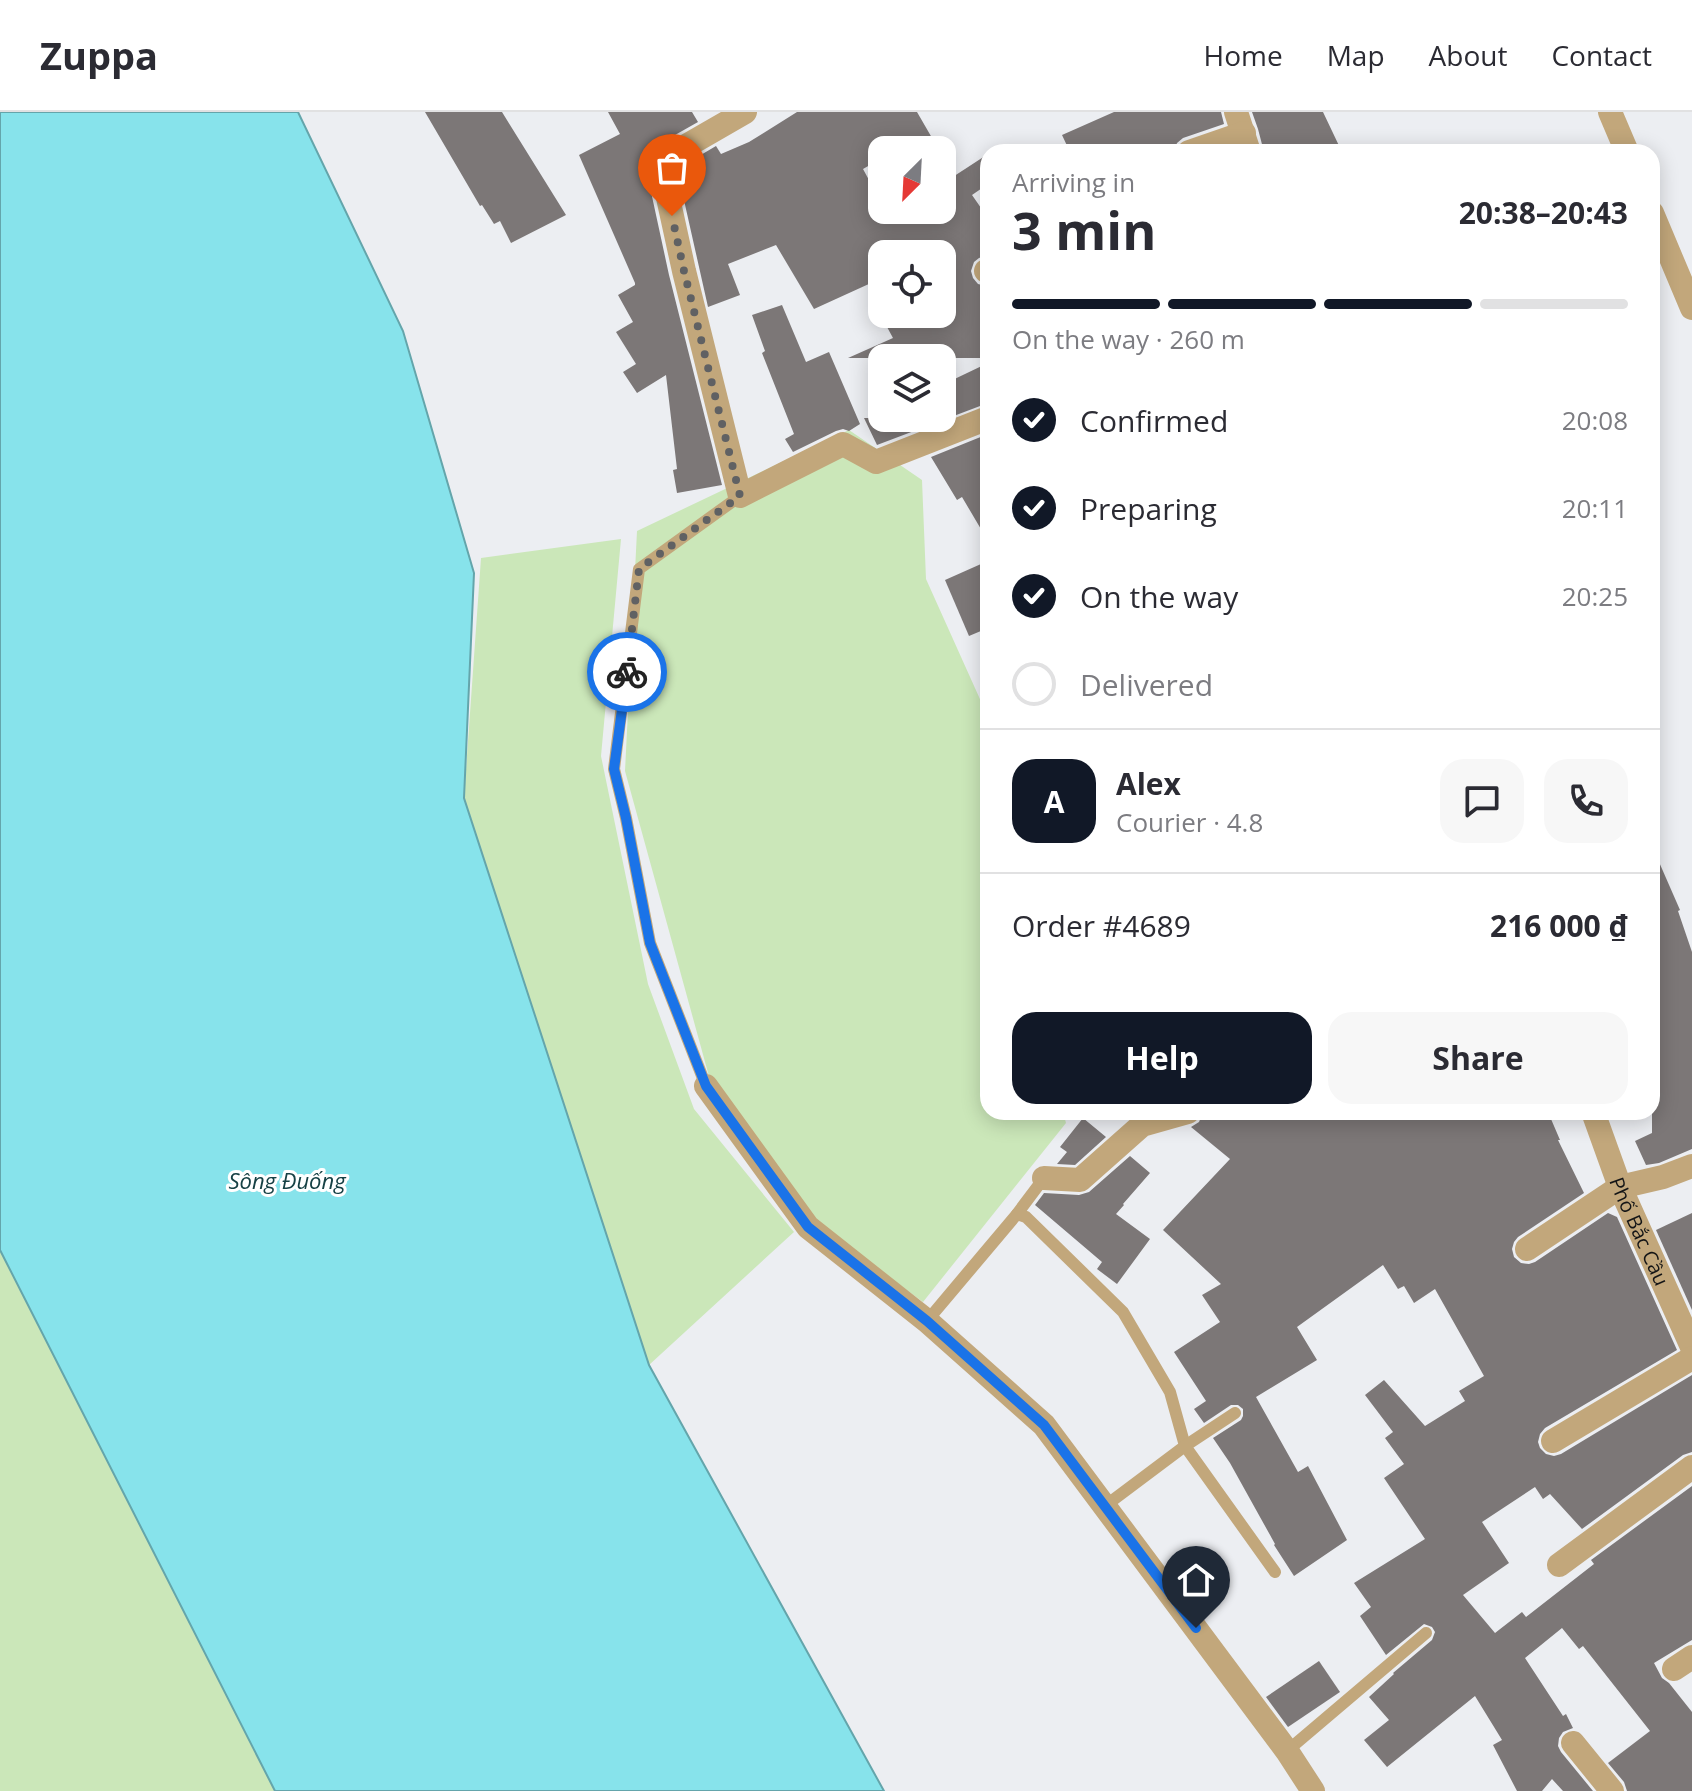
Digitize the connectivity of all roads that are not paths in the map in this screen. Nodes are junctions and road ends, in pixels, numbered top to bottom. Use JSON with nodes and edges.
{"nodes":[{"id":1,"x":745,"y":112,"type":"edge"},
{"id":2,"x":1610,"y":112,"type":"edge"},
{"id":3,"x":718,"y":119,"type":"edge"},
{"id":4,"x":1243,"y":132,"type":"edge"},
{"id":5,"x":1211,"y":144,"type":"edge"},
{"id":6,"x":1624,"y":144,"type":"edge"},
{"id":7,"x":1660,"y":232,"type":"edge"},
{"id":8,"x":1692,"y":308,"type":"edge"},
{"id":9,"x":980,"y":421,"type":"edge"},
{"id":10,"x":740,"y":496,"type":"junction"},
{"id":11,"x":706,"y":1086,"type":"joint"},
{"id":12,"x":1160,"y":1120,"type":"edge"},
{"id":13,"x":1596,"y":1120,"type":"edge"},
{"id":14,"x":1692,"y":1166,"type":"edge"},
{"id":15,"x":1044,"y":1178,"type":"joint"},
{"id":16,"x":1620,"y":1187,"type":"junction"},
{"id":17,"x":1017,"y":1214,"type":"junction"},
{"id":18,"x":1527,"y":1249,"type":"dead end"},
{"id":19,"x":927,"y":1321,"type":"junction"},
{"id":20,"x":1692,"y":1347,"type":"edge"},
{"id":21,"x":1692,"y":1358,"type":"edge"},
{"id":22,"x":1235,"y":1413,"type":"dead end"},
{"id":23,"x":1553,"y":1441,"type":"dead end"},
{"id":24,"x":1185,"y":1446,"type":"junction"},
{"id":25,"x":1692,"y":1467,"type":"edge"},
{"id":26,"x":1105,"y":1506,"type":"junction"},
{"id":27,"x":1559,"y":1565,"type":"dead end"},
{"id":28,"x":1275,"y":1572,"type":"dead end"},
{"id":29,"x":1426,"y":1633,"type":"dead end"},
{"id":30,"x":1573,"y":1743,"type":"dead end"},
{"id":31,"x":1287,"y":1751,"type":"junction"},
{"id":32,"x":1313,"y":1791,"type":"edge"},
{"id":33,"x":1612,"y":1791,"type":"edge"}],
"edges":[{"from":1,"to":3,"type":"street"},
{"from":2,"to":6,"type":"street"},
{"from":3,"to":10,"type":"street"},
{"from":4,"to":5,"type":"street"},
{"from":7,"to":8,"type":"street"},
{"from":9,"to":10,"type":"street"},
{"from":10,"to":11,"type":"lane"},
{"from":11,"to":19,"type":"street"},
{"from":12,"to":15,"type":"street"},
{"from":13,"to":16,"type":"street","name":"Phố Bắc Cầu"},
{"from":14,"to":16,"type":"street"},
{"from":15,"to":17,"type":"lane"},
{"from":16,"to":18,"type":"street"},
{"from":16,"to":20,"type":"street","name":"Phố Bắc Cầu"},
{"from":17,"to":19,"type":"lane"},
{"from":17,"to":24,"type":"lane"},
{"from":19,"to":26,"type":"street"},
{"from":21,"to":23,"type":"street"},
{"from":22,"to":24,"type":"lane"},
{"from":24,"to":26,"type":"lane"},
{"from":24,"to":28,"type":"lane"},
{"from":25,"to":27,"type":"street"},
{"from":26,"to":31,"type":"street"},
{"from":29,"to":31,"type":"lane"},
{"from":30,"to":33,"type":"street"},
{"from":31,"to":32,"type":"street"}]}
